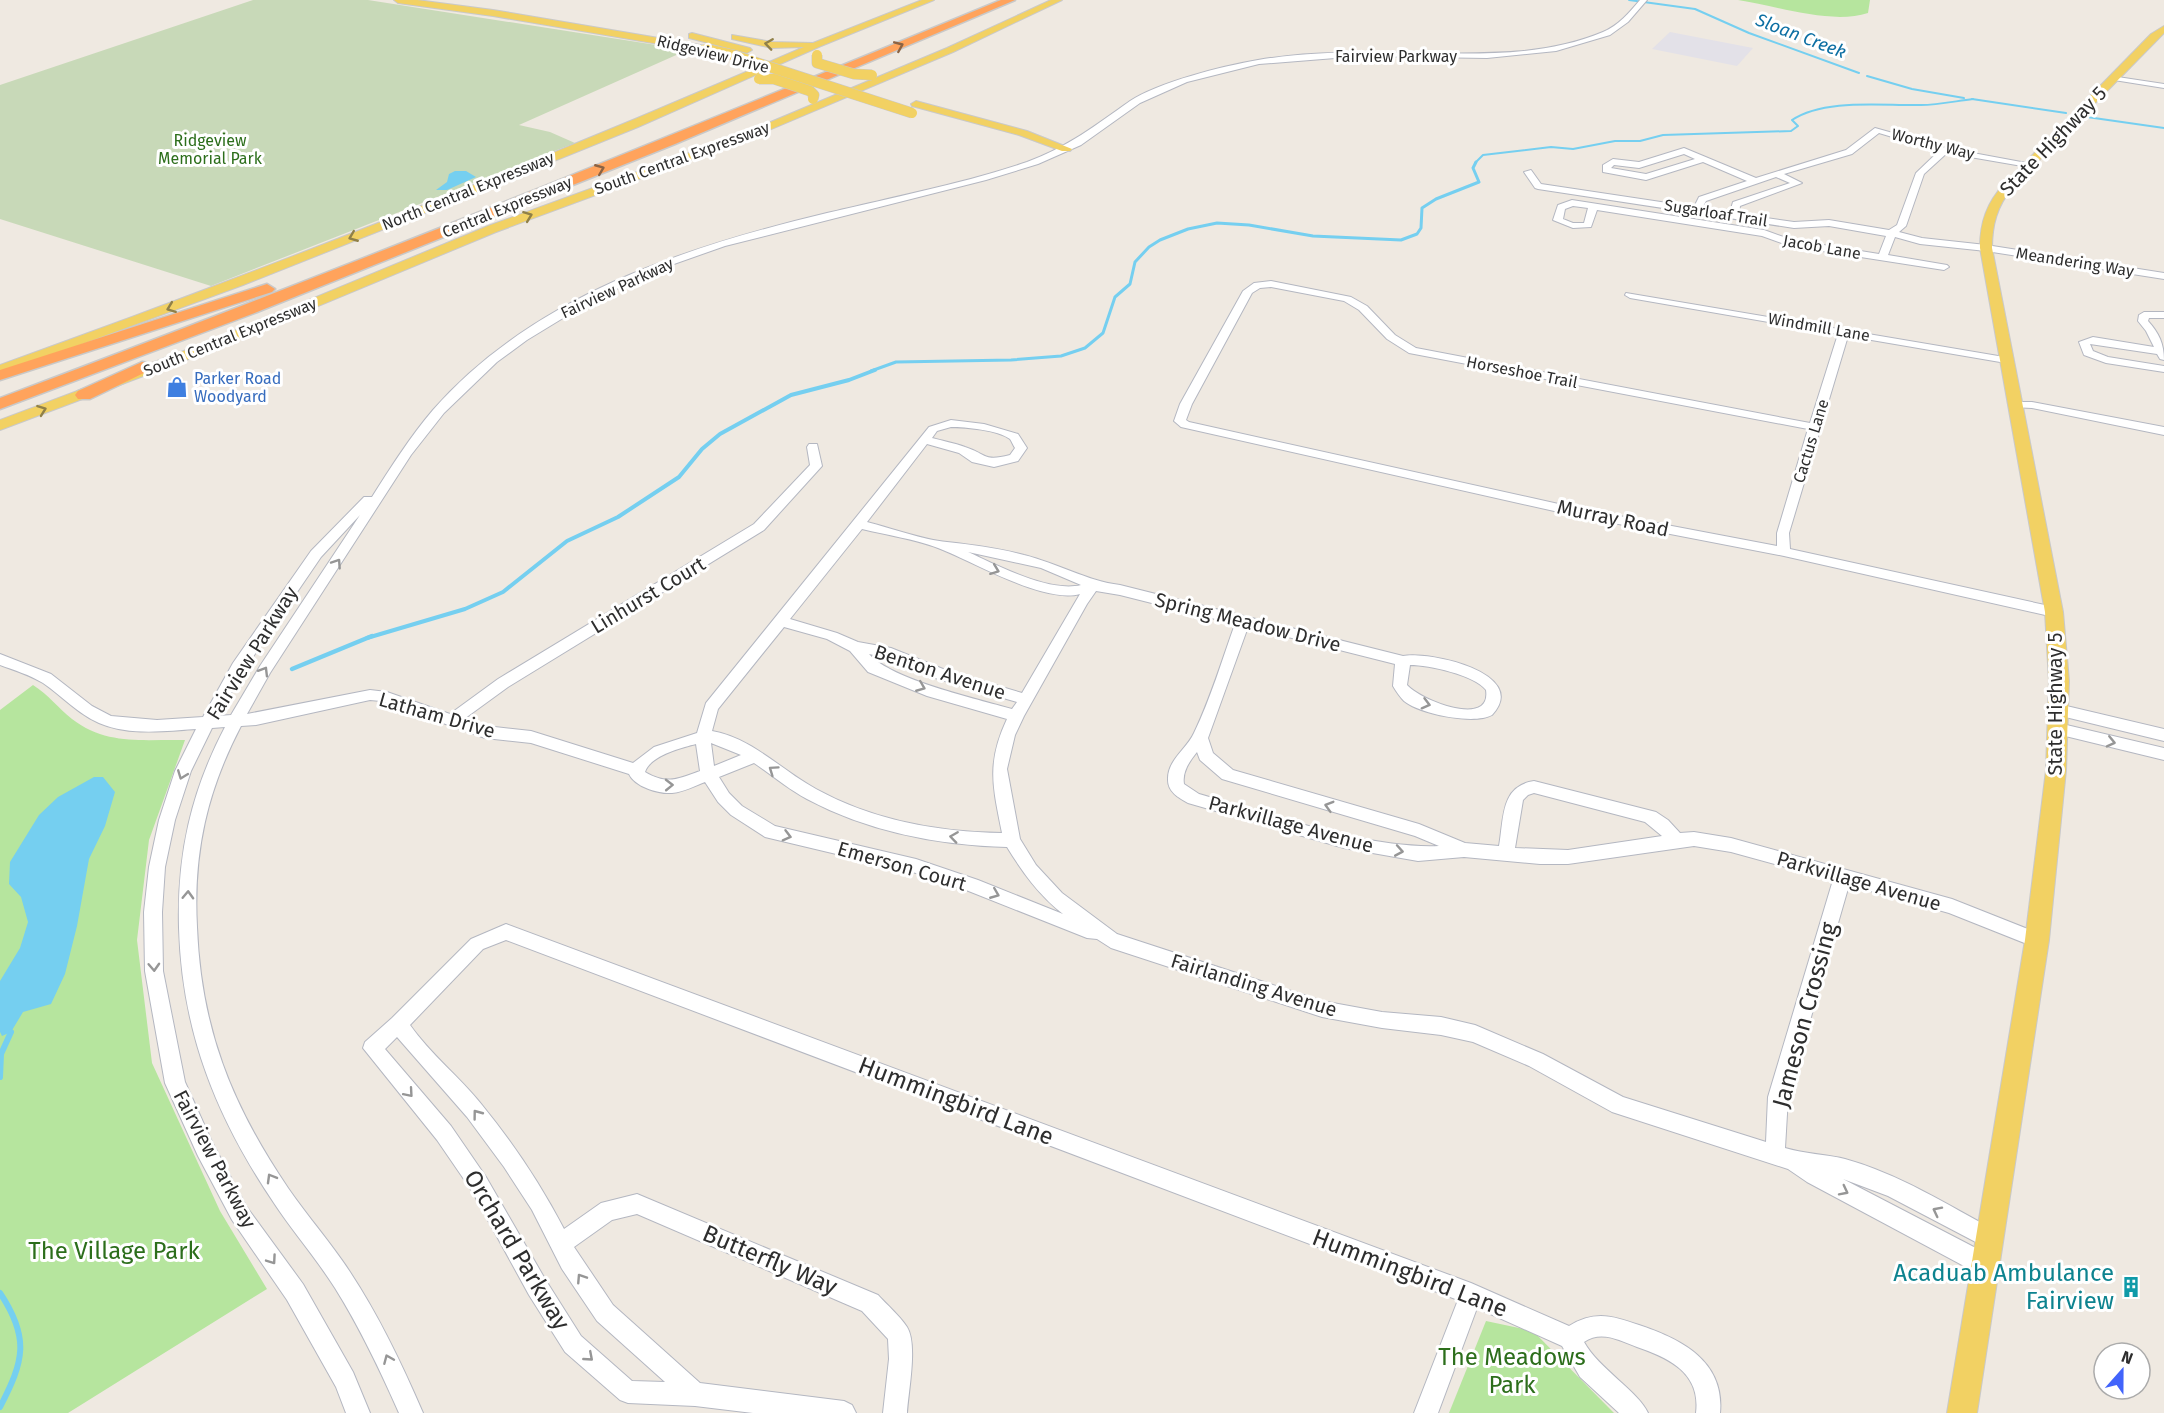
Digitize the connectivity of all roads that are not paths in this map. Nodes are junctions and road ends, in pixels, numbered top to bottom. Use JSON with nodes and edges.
{"nodes":[{"id":1,"x":398,"y":0,"type":"edge"},
{"id":2,"x":452,"y":0,"type":"edge"},
{"id":3,"x":930,"y":0,"type":"edge"},
{"id":4,"x":944,"y":0,"type":"edge"},
{"id":5,"x":1052,"y":0,"type":"edge"},
{"id":6,"x":1058,"y":0,"type":"edge"},
{"id":7,"x":1644,"y":0,"type":"edge"},
{"id":8,"x":1014,"y":2,"type":"edge"},
{"id":9,"x":988,"y":4,"type":"edge"},
{"id":10,"x":588,"y":20,"type":"junction"},
{"id":11,"x":575,"y":26,"type":"junction"},
{"id":12,"x":2164,"y":29,"type":"edge"},
{"id":13,"x":694,"y":36,"type":"junction"},
{"id":14,"x":827,"y":40,"type":"junction"},
{"id":15,"x":817,"y":55,"type":"junction"},
{"id":16,"x":793,"y":65,"type":"junction"},
{"id":17,"x":777,"y":72,"type":"junction"},
{"id":18,"x":872,"y":75,"type":"junction"},
{"id":19,"x":2114,"y":78,"type":"junction"},
{"id":20,"x":759,"y":80,"type":"junction"},
{"id":21,"x":850,"y":84,"type":"junction"},
{"id":22,"x":2164,"y":86,"type":"edge"},
{"id":23,"x":838,"y":89,"type":"junction"},
{"id":24,"x":813,"y":99,"type":"junction"},
{"id":25,"x":1139,"y":100,"type":"junction"},
{"id":26,"x":1023,"y":134,"type":"junction"},
{"id":27,"x":1054,"y":144,"type":"junction"},
{"id":28,"x":1066,"y":149,"type":"junction"},
{"id":29,"x":1945,"y":150,"type":"junction"},
{"id":30,"x":1703,"y":159,"type":"junction"},
{"id":31,"x":2028,"y":164,"type":"junction"},
{"id":32,"x":1528,"y":172,"type":"dead end"},
{"id":33,"x":1776,"y":174,"type":"junction"},
{"id":34,"x":1755,"y":181,"type":"junction"},
{"id":35,"x":605,"y":186,"type":"junction"},
{"id":36,"x":466,"y":192,"type":"junction"},
{"id":37,"x":1584,"y":193,"type":"junction"},
{"id":38,"x":907,"y":197,"type":"junction"},
{"id":39,"x":1581,"y":204,"type":"junction"},
{"id":40,"x":507,"y":206,"type":"junction"},
{"id":41,"x":1593,"y":206,"type":"junction"},
{"id":42,"x":1698,"y":210,"type":"junction"},
{"id":43,"x":1734,"y":216,"type":"junction"},
{"id":44,"x":1892,"y":233,"type":"junction"},
{"id":45,"x":1986,"y":248,"type":"junction"},
{"id":46,"x":1882,"y":257,"type":"junction"},
{"id":47,"x":1944,"y":267,"type":"dead end"},
{"id":48,"x":2164,"y":276,"type":"edge"},
{"id":49,"x":283,"y":284,"type":"junction"},
{"id":50,"x":1630,"y":295,"type":"dead end"},
{"id":51,"x":2164,"y":315,"type":"edge"},
{"id":52,"x":1844,"y":331,"type":"junction"},
{"id":53,"x":2162,"y":354,"type":"edge"},
{"id":54,"x":2007,"y":360,"type":"junction"},
{"id":55,"x":2164,"y":369,"type":"edge"},
{"id":56,"x":0,"y":370,"type":"edge"},
{"id":57,"x":0,"y":375,"type":"edge"},
{"id":58,"x":0,"y":391,"type":"edge"},
{"id":59,"x":84,"y":395,"type":"junction"},
{"id":60,"x":0,"y":404,"type":"edge"},
{"id":61,"x":2016,"y":405,"type":"junction"},
{"id":62,"x":1182,"y":415,"type":"joint"},
{"id":63,"x":0,"y":425,"type":"edge"},
{"id":64,"x":1815,"y":427,"type":"junction"},
{"id":65,"x":2164,"y":431,"type":"edge"},
{"id":66,"x":924,"y":440,"type":"junction"},
{"id":67,"x":813,"y":447,"type":"dead end"},
{"id":68,"x":387,"y":480,"type":"junction"},
{"id":69,"x":859,"y":524,"type":"junction"},
{"id":70,"x":942,"y":545,"type":"junction"},
{"id":71,"x":1784,"y":552,"type":"junction"},
{"id":72,"x":1093,"y":586,"type":"junction"},
{"id":73,"x":2054,"y":612,"type":"junction"},
{"id":74,"x":781,"y":621,"type":"junction"},
{"id":75,"x":1243,"y":621,"type":"junction"},
{"id":76,"x":855,"y":647,"type":"junction"},
{"id":77,"x":0,"y":659,"type":"edge"},
{"id":78,"x":1403,"y":661,"type":"junction"},
{"id":79,"x":1025,"y":699,"type":"junction"},
{"id":80,"x":1016,"y":716,"type":"junction"},
{"id":81,"x":452,"y":720,"type":"junction"},
{"id":82,"x":2058,"y":720,"type":"junction"},
{"id":83,"x":235,"y":721,"type":"junction"},
{"id":84,"x":207,"y":723,"type":"junction"},
{"id":85,"x":2164,"y":735,"type":"edge"},
{"id":86,"x":704,"y":737,"type":"junction"},
{"id":87,"x":1200,"y":738,"type":"junction"},
{"id":88,"x":2164,"y":754,"type":"edge"},
{"id":89,"x":754,"y":757,"type":"junction"},
{"id":90,"x":636,"y":770,"type":"junction"},
{"id":91,"x":709,"y":775,"type":"junction"},
{"id":92,"x":1012,"y":840,"type":"junction"},
{"id":93,"x":1676,"y":840,"type":"junction"},
{"id":94,"x":1464,"y":850,"type":"junction"},
{"id":95,"x":1506,"y":854,"type":"junction"},
{"id":96,"x":1843,"y":876,"type":"junction"},
{"id":97,"x":1111,"y":940,"type":"junction"},
{"id":98,"x":2037,"y":940,"type":"junction"},
{"id":99,"x":399,"y":1024,"type":"junction"},
{"id":100,"x":372,"y":1048,"type":"joint"},
{"id":101,"x":1785,"y":1158,"type":"junction"},
{"id":102,"x":1989,"y":1238,"type":"junction"},
{"id":103,"x":562,"y":1243,"type":"junction"},
{"id":104,"x":1985,"y":1265,"type":"junction"},
{"id":105,"x":1471,"y":1294,"type":"junction"},
{"id":106,"x":1571,"y":1338,"type":"junction"},
{"id":107,"x":695,"y":1394,"type":"junction"},
{"id":108,"x":358,"y":1413,"type":"edge"},
{"id":109,"x":411,"y":1413,"type":"edge"},
{"id":110,"x":844,"y":1413,"type":"edge"},
{"id":111,"x":895,"y":1413,"type":"edge"},
{"id":112,"x":1425,"y":1413,"type":"edge"},
{"id":113,"x":1636,"y":1413,"type":"edge"},
{"id":114,"x":1708,"y":1413,"type":"edge"},
{"id":115,"x":1962,"y":1413,"type":"edge"}],
"edges":[{"from":1,"to":11,"type":"main road","name":"Ridgeview Drive"},
{"from":2,"to":10,"type":"main road","name":"Ridgeview Drive"},
{"from":3,"to":14,"type":"main road","name":"North Central Expressway"},
{"from":4,"to":15,"type":"main road"},
{"from":5,"to":18,"type":"main road"},
{"from":6,"to":35,"type":"main road","name":"South Central Expressway"},
{"from":7,"to":25,"type":"street","name":"Fairview Parkway"},
{"from":8,"to":9,"type":"highway"},
{"from":40,"to":9,"type":"highway","name":"Central Expressway","one_way":true},
{"from":9,"to":49,"type":"highway","name":"Central Expressway"},
{"from":10,"to":11,"type":"main road"},
{"from":10,"to":13,"type":"main road","name":"Ridgeview Drive"},
{"from":11,"to":17,"type":"main road","name":"Ridgeview Drive","bridge":true},
{"from":12,"to":19,"type":"main road","name":"State Highway 5"},
{"from":14,"to":13,"type":"main road","one_way":true},
{"from":13,"to":16,"type":"main road","name":"Ridgeview Drive"},
{"from":14,"to":36,"type":"main road","name":"North Central Expressway"},
{"from":15,"to":16,"type":"main road"},
{"from":15,"to":18,"type":"main road","bridge":true},
{"from":16,"to":17,"type":"main road"},
{"from":16,"to":21,"type":"main road","name":"Ridgeview Drive"},
{"from":17,"to":20,"type":"main road","bridge":true},
{"from":17,"to":23,"type":"main road","name":"Ridgeview Drive","bridge":true},
{"from":18,"to":21,"type":"main road"},
{"from":19,"to":22,"type":"street"},
{"from":19,"to":31,"type":"main road","name":"State Highway 5"},
{"from":20,"to":24,"type":"main road","bridge":true},
{"from":20,"to":36,"type":"main road"},
{"from":21,"to":23,"type":"main road","bridge":true},
{"from":21,"to":26,"type":"main road","name":"Ridgeview Drive"},
{"from":23,"to":24,"type":"main road"},
{"from":23,"to":26,"type":"main road","name":"Ridgeview Drive","bridge":true},
{"from":24,"to":35,"type":"main road"},
{"from":25,"to":27,"type":"street","name":"Fairview Parkway"},
{"from":25,"to":28,"type":"street","name":"Fairview Parkway"},
{"from":26,"to":27,"type":"main road","name":"Ridgeview Drive"},
{"from":27,"to":28,"type":"main road","name":"Ridgeview Drive"},
{"from":27,"to":38,"type":"street","name":"Fairview Parkway"},
{"from":28,"to":38,"type":"street","name":"Fairview Parkway"},
{"from":29,"to":31,"type":"street","name":"Worthy Way"},
{"from":29,"to":33,"type":"street","name":"Worthy Way"},
{"from":29,"to":44,"type":"street"},
{"from":30,"to":30,"type":"street"},
{"from":30,"to":34,"type":"street"},
{"from":31,"to":45,"type":"main road","name":"State Highway 5"},
{"from":32,"to":37,"type":"street","name":"Sugarloaf Trail"},
{"from":33,"to":34,"type":"street","name":"Worthy Way"},
{"from":33,"to":43,"type":"street"},
{"from":34,"to":42,"type":"street","name":"Worthy Way"},
{"from":59,"to":35,"type":"main road","name":"South Central Expressway","one_way":true},
{"from":36,"to":56,"type":"main road","name":"North Central Expressway","one_way":true},
{"from":37,"to":39,"type":"street"},
{"from":37,"to":42,"type":"street","name":"Sugarloaf Trail"},
{"from":38,"to":68,"type":"street","name":"Fairview Parkway"},
{"from":39,"to":41,"type":"street","name":"Jacob Lane"},
{"from":39,"to":41,"type":"street"},
{"from":40,"to":59,"type":"highway"},
{"from":40,"to":60,"type":"highway","name":"Central Expressway"},
{"from":41,"to":46,"type":"street","name":"Jacob Lane"},
{"from":42,"to":43,"type":"street","name":"Sugarloaf Trail"},
{"from":43,"to":44,"type":"street","name":"Sugarloaf Trail"},
{"from":44,"to":45,"type":"street","name":"Sugarloaf Trail"},
{"from":44,"to":46,"type":"street"},
{"from":45,"to":48,"type":"street","name":"Meandering Way"},
{"from":45,"to":54,"type":"main road","name":"State Highway 5"},
{"from":46,"to":47,"type":"street","name":"Jacob Lane"},
{"from":49,"to":57,"type":"highway"},
{"from":49,"to":58,"type":"highway","name":"Central Expressway"},
{"from":50,"to":52,"type":"street","name":"Windmill Lane"},
{"from":51,"to":53,"type":"street"},
{"from":52,"to":54,"type":"street","name":"Windmill Lane"},
{"from":52,"to":64,"type":"street","name":"Cactus Lane"},
{"from":53,"to":55,"type":"street"},
{"from":54,"to":61,"type":"main road","name":"State Highway 5"},
{"from":63,"to":59,"type":"main road","name":"South Central Expressway","one_way":true},
{"from":61,"to":65,"type":"street"},
{"from":61,"to":73,"type":"main road","name":"State Highway 5"},
{"from":62,"to":64,"type":"street","name":"Horseshoe Trail"},
{"from":62,"to":71,"type":"street","name":"Murray Road"},
{"from":64,"to":71,"type":"street","name":"Cactus Lane"},
{"from":66,"to":66,"type":"street","name":"Emerson Court"},
{"from":66,"to":69,"type":"street","name":"Emerson Court"},
{"from":67,"to":81,"type":"street","name":"Linhurst Court"},
{"from":83,"to":68,"type":"street","name":"Fairview Parkway","one_way":true},
{"from":68,"to":84,"type":"street","name":"Fairview Parkway"},
{"from":69,"to":70,"type":"street","name":"Spring Meadow Drive"},
{"from":69,"to":74,"type":"street","name":"Emerson Court"},
{"from":70,"to":72,"type":"street","name":"Spring Meadow Drive"},
{"from":70,"to":72,"type":"street","name":"Spring Meadow Drive","one_way":true},
{"from":71,"to":73,"type":"street","name":"Murray Road"},
{"from":72,"to":75,"type":"street","name":"Spring Meadow Drive"},
{"from":72,"to":79,"type":"street","name":"Fairlanding Avenue"},
{"from":73,"to":82,"type":"main road","name":"State Highway 5"},
{"from":74,"to":76,"type":"street","name":"Benton Avenue"},
{"from":74,"to":86,"type":"street","name":"Emerson Court"},
{"from":75,"to":78,"type":"street","name":"Spring Meadow Drive"},
{"from":75,"to":87,"type":"street","name":"Parkvillage Avenue"},
{"from":76,"to":79,"type":"street","name":"Benton Avenue"},
{"from":76,"to":80,"type":"street","name":"Benton Avenue","one_way":true},
{"from":77,"to":84,"type":"street"},
{"from":78,"to":78,"type":"street","name":"Spring Meadow Drive","one_way":true},
{"from":79,"to":80,"type":"street","name":"Fairlanding Avenue"},
{"from":80,"to":92,"type":"street","name":"Fairlanding Avenue"},
{"from":81,"to":83,"type":"street","name":"Latham Drive"},
{"from":81,"to":90,"type":"street","name":"Latham Drive"},
{"from":82,"to":85,"type":"street"},
{"from":82,"to":88,"type":"street","one_way":true},
{"from":82,"to":98,"type":"main road","name":"State Highway 5"},
{"from":83,"to":84,"type":"street","name":"Latham Drive"},
{"from":109,"to":83,"type":"street","name":"Fairview Parkway","one_way":true},
{"from":84,"to":108,"type":"street","name":"Fairview Parkway","one_way":true},
{"from":86,"to":89,"type":"street","name":"Emerson Court"},
{"from":86,"to":90,"type":"street"},
{"from":86,"to":91,"type":"street","name":"Emerson Court"},
{"from":94,"to":87,"type":"street","name":"Parkvillage Avenue","one_way":true},
{"from":87,"to":94,"type":"street","name":"Parkvillage Avenue","one_way":true},
{"from":89,"to":91,"type":"street"},
{"from":92,"to":89,"type":"street","name":"Emerson Court","one_way":true},
{"from":90,"to":91,"type":"street","one_way":true},
{"from":91,"to":97,"type":"street","name":"Emerson Court","one_way":true},
{"from":92,"to":97,"type":"street","name":"Fairlanding Avenue"},
{"from":93,"to":95,"type":"street","name":"Parkvillage Avenue"},
{"from":93,"to":95,"type":"street"},
{"from":93,"to":96,"type":"street","name":"Parkvillage Avenue"},
{"from":94,"to":95,"type":"street","name":"Parkvillage Avenue"},
{"from":96,"to":98,"type":"street","name":"Parkvillage Avenue"},
{"from":96,"to":101,"type":"street","name":"Jameson Crossing"},
{"from":97,"to":101,"type":"street","name":"Fairlanding Avenue"},
{"from":98,"to":102,"type":"main road","name":"State Highway 5"},
{"from":99,"to":100,"type":"street","name":"Hummingbird Lane"},
{"from":103,"to":99,"type":"street","name":"Orchard Parkway","one_way":true},
{"from":99,"to":105,"type":"street","name":"Hummingbird Lane"},
{"from":100,"to":107,"type":"street","name":"Orchard Parkway","one_way":true},
{"from":102,"to":101,"type":"street","name":"Fairlanding Avenue","one_way":true},
{"from":101,"to":104,"type":"street","name":"Fairlanding Avenue","one_way":true},
{"from":102,"to":104,"type":"main road","name":"State Highway 5"},
{"from":107,"to":103,"type":"street","name":"Orchard Parkway","one_way":true},
{"from":103,"to":111,"type":"street","name":"Butterfly Way"},
{"from":104,"to":115,"type":"main road","name":"State Highway 5"},
{"from":105,"to":106,"type":"street","name":"Hummingbird Lane"},
{"from":105,"to":112,"type":"street"},
{"from":106,"to":113,"type":"street"},
{"from":106,"to":114,"type":"street"},
{"from":107,"to":110,"type":"street","name":"Orchard Parkway"}]}
